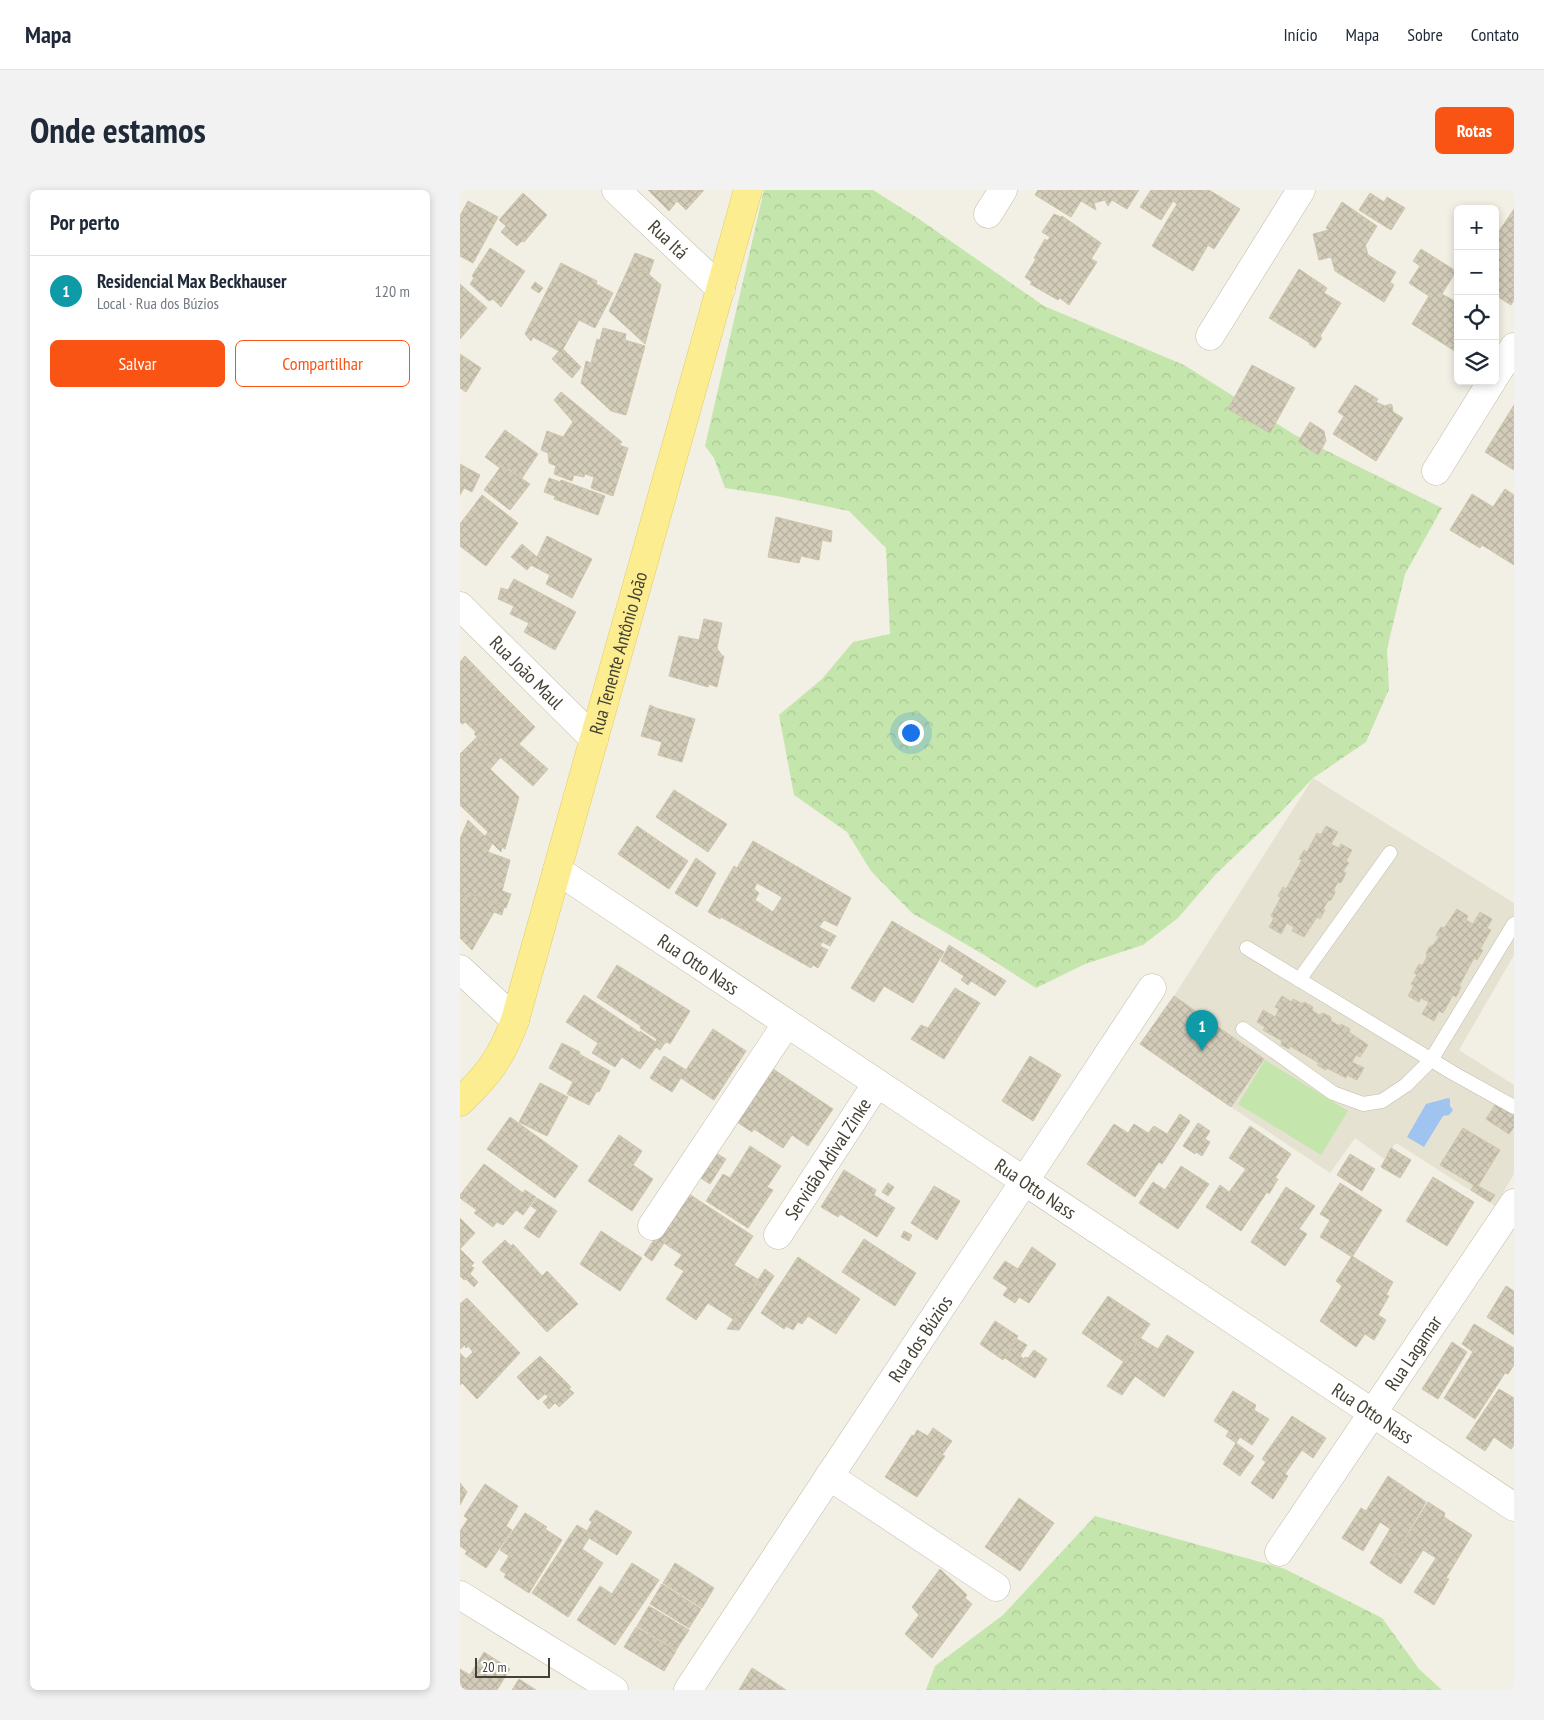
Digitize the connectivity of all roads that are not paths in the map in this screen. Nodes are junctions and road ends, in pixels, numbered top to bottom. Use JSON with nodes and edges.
{"nodes":[{"id":1,"x":616,"y":190,"type":"edge"},
{"id":2,"x":748,"y":190,"type":"edge"},
{"id":3,"x":1003,"y":190,"type":"edge"},
{"id":4,"x":1301,"y":190,"type":"edge"},
{"id":5,"x":988,"y":214,"type":"dead end"},
{"id":6,"x":720,"y":289,"type":"junction"},
{"id":7,"x":1210,"y":336,"type":"dead end"},
{"id":8,"x":1514,"y":346,"type":"edge"},
{"id":9,"x":1499,"y":370,"type":"edge"},
{"id":10,"x":1490,"y":385,"type":"edge"},
{"id":11,"x":1436,"y":471,"type":"dead end"},
{"id":12,"x":460,"y":606,"type":"edge"},
{"id":13,"x":594,"y":739,"type":"junction"},
{"id":14,"x":1390,"y":853,"type":"dead end"},
{"id":15,"x":557,"y":870,"type":"junction"},
{"id":16,"x":1514,"y":924,"type":"edge"},
{"id":17,"x":1247,"y":948,"type":"dead end"},
{"id":18,"x":460,"y":969,"type":"edge"},
{"id":19,"x":1299,"y":980,"type":"junction"},
{"id":20,"x":1152,"y":988,"type":"dead end"},
{"id":21,"x":514,"y":1020,"type":"junction"},
{"id":22,"x":787,"y":1023,"type":"junction"},
{"id":23,"x":1243,"y":1029,"type":"dead end"},
{"id":24,"x":1431,"y":1060,"type":"junction"},
{"id":25,"x":877,"y":1083,"type":"junction"},
{"id":26,"x":460,"y":1102,"type":"edge"},
{"id":27,"x":1514,"y":1107,"type":"edge"},
{"id":28,"x":1024,"y":1181,"type":"junction"},
{"id":29,"x":1514,"y":1203,"type":"edge"},
{"id":30,"x":652,"y":1226,"type":"dead end"},
{"id":31,"x":778,"y":1234,"type":"dead end"},
{"id":32,"x":1373,"y":1413,"type":"junction"},
{"id":33,"x":829,"y":1476,"type":"junction"},
{"id":34,"x":1514,"y":1507,"type":"edge"},
{"id":35,"x":1279,"y":1552,"type":"dead end"},
{"id":36,"x":996,"y":1587,"type":"dead end"},
{"id":37,"x":460,"y":1595,"type":"edge"},
{"id":38,"x":614,"y":1690,"type":"edge"},
{"id":39,"x":688,"y":1690,"type":"edge"}],
"edges":[{"from":1,"to":6,"type":"street","name":"Rua Itá"},
{"from":2,"to":6,"type":"main road","name":"Rua Tenente Antônio João"},
{"from":3,"to":5,"type":"street"},
{"from":4,"to":7,"type":"street"},
{"from":6,"to":13,"type":"main road","name":"Rua Tenente Antônio João"},
{"from":8,"to":9,"type":"street"},
{"from":10,"to":11,"type":"street"},
{"from":12,"to":13,"type":"street","name":"Rua João Maul"},
{"from":13,"to":15,"type":"main road","name":"Rua Tenente Antônio João"},
{"from":14,"to":19,"type":"lane"},
{"from":15,"to":21,"type":"main road","name":"Rua Tenente Antônio João"},
{"from":15,"to":22,"type":"street","name":"Rua Otto Nass"},
{"from":16,"to":24,"type":"lane"},
{"from":17,"to":19,"type":"lane"},
{"from":18,"to":21,"type":"street"},
{"from":19,"to":24,"type":"lane"},
{"from":20,"to":28,"type":"street","name":"Rua dos Búzios"},
{"from":21,"to":26,"type":"main road","name":"Rua Tenente Antônio João"},
{"from":22,"to":25,"type":"street","name":"Rua Otto Nass"},
{"from":22,"to":30,"type":"street"},
{"from":23,"to":24,"type":"lane"},
{"from":24,"to":27,"type":"lane"},
{"from":25,"to":28,"type":"street","name":"Rua Otto Nass"},
{"from":25,"to":31,"type":"street","name":"Servidão Adival Zinke"},
{"from":28,"to":32,"type":"street","name":"Rua Otto Nass"},
{"from":28,"to":33,"type":"street","name":"Rua dos Búzios"},
{"from":29,"to":32,"type":"street","name":"Rua Lagamar"},
{"from":32,"to":34,"type":"street","name":"Rua Otto Nass"},
{"from":32,"to":35,"type":"street","name":"Rua Lagamar"},
{"from":33,"to":36,"type":"street"},
{"from":33,"to":39,"type":"street","name":"Rua dos Búzios"},
{"from":37,"to":38,"type":"street"}]}
